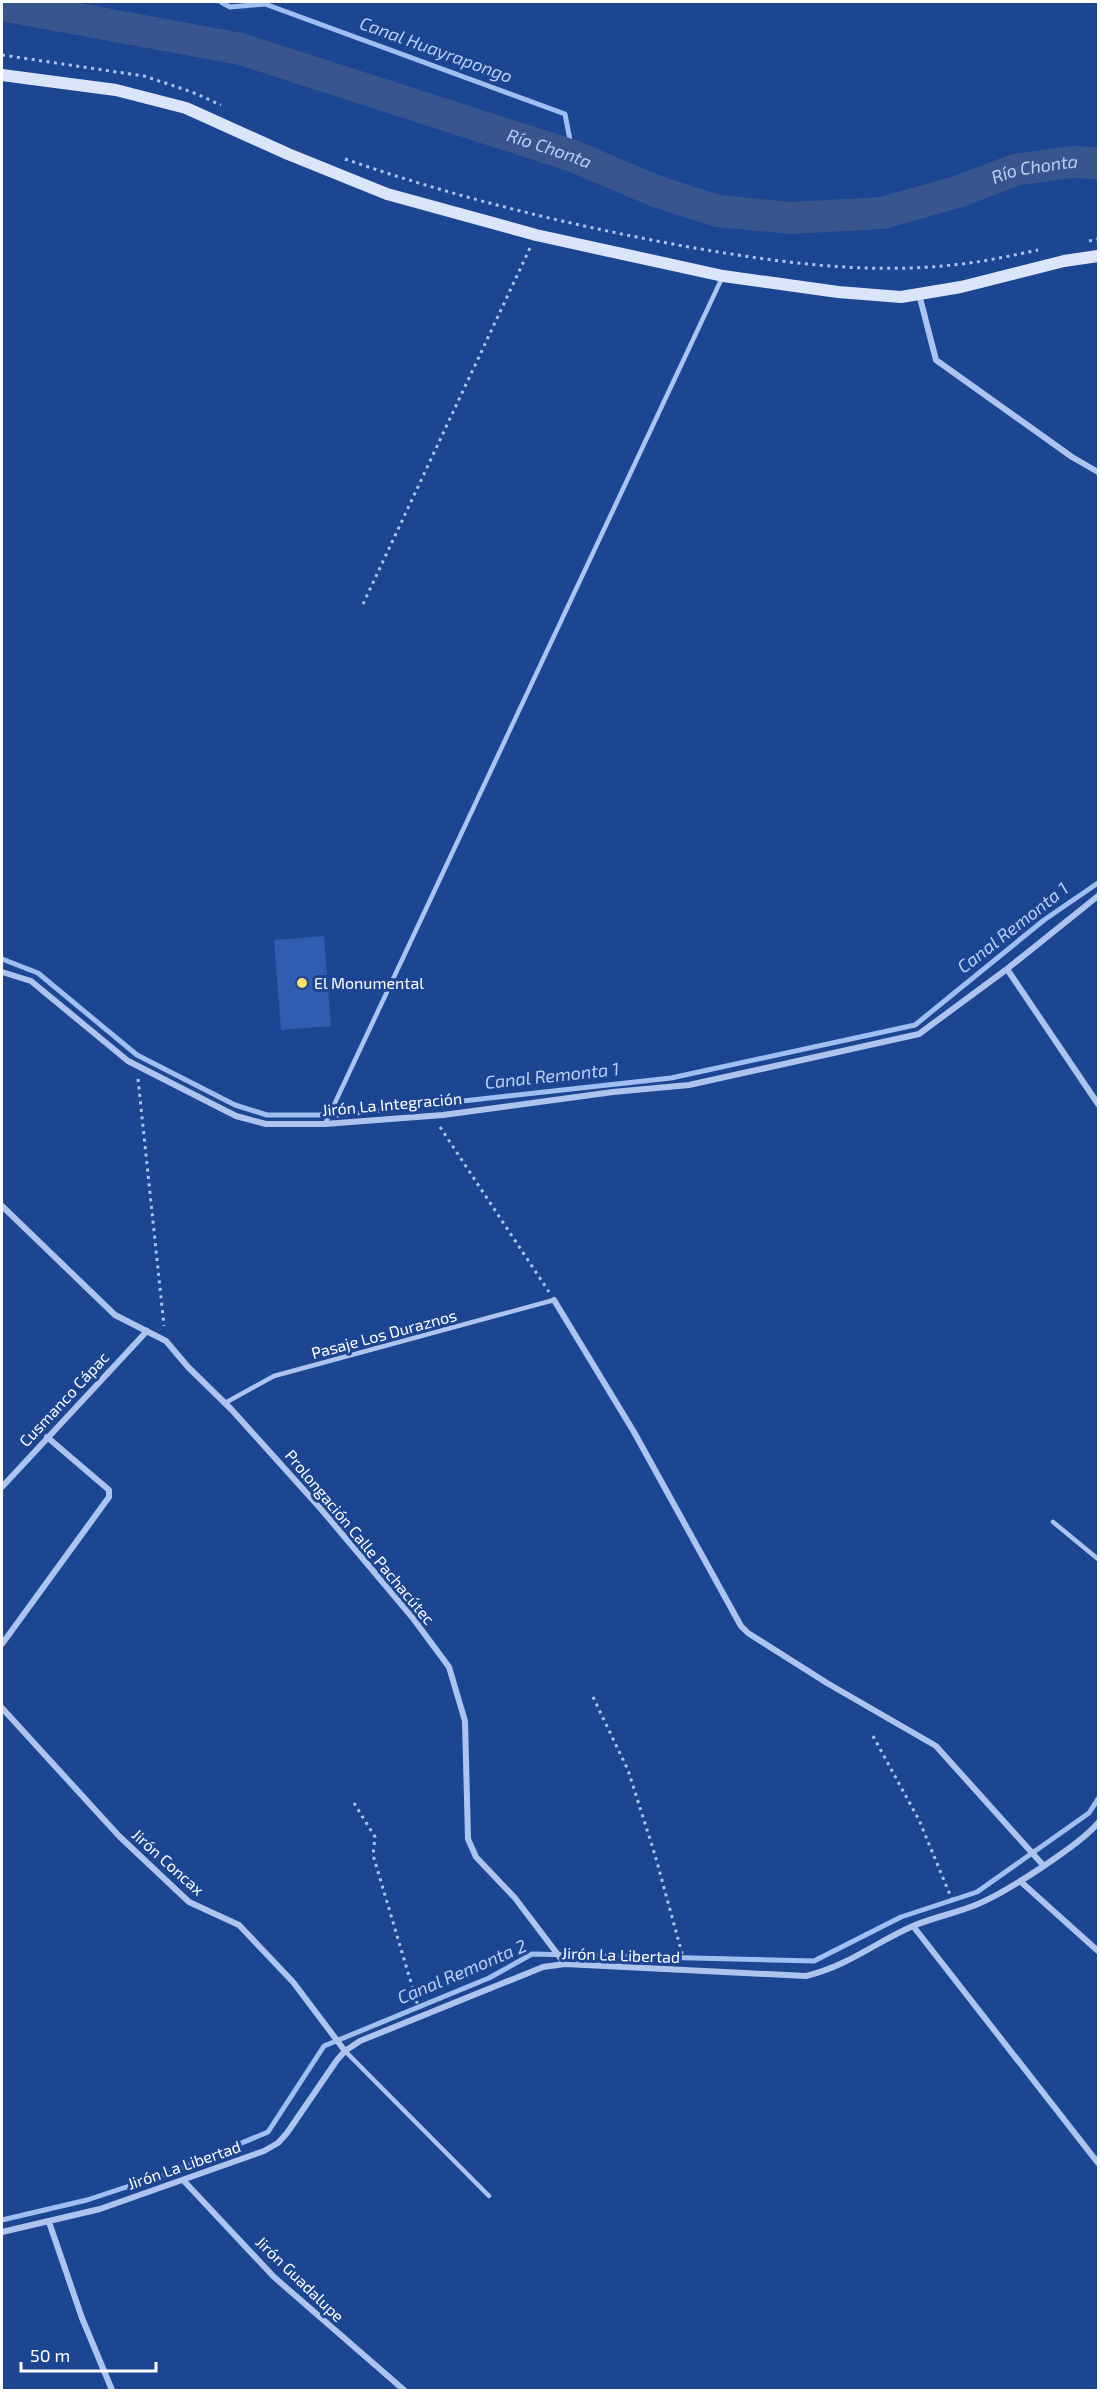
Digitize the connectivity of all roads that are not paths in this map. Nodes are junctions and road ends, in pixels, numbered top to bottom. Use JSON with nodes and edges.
{"nodes":[{"id":1,"x":2,"y":75,"type":"edge"},
{"id":2,"x":1098,"y":256,"type":"edge"},
{"id":3,"x":723,"y":276,"type":"junction"},
{"id":4,"x":919,"y":294,"type":"junction"},
{"id":5,"x":1098,"y":472,"type":"edge"},
{"id":6,"x":1098,"y":896,"type":"edge"},
{"id":7,"x":1006,"y":969,"type":"junction"},
{"id":8,"x":2,"y":972,"type":"edge"},
{"id":9,"x":1098,"y":1104,"type":"edge"},
{"id":10,"x":325,"y":1124,"type":"junction"},
{"id":11,"x":2,"y":1206,"type":"edge"},
{"id":12,"x":554,"y":1300,"type":"joint"},
{"id":13,"x":147,"y":1331,"type":"junction"},
{"id":14,"x":225,"y":1403,"type":"junction"},
{"id":15,"x":46,"y":1437,"type":"junction"},
{"id":16,"x":2,"y":1487,"type":"edge"},
{"id":17,"x":1053,"y":1522,"type":"dead end"},
{"id":18,"x":1098,"y":1558,"type":"edge"},
{"id":19,"x":2,"y":1644,"type":"edge"},
{"id":20,"x":2,"y":1708,"type":"edge"},
{"id":21,"x":1098,"y":1823,"type":"edge"},
{"id":22,"x":1043,"y":1865,"type":"junction"},
{"id":23,"x":1020,"y":1881,"type":"junction"},
{"id":24,"x":913,"y":1926,"type":"junction"},
{"id":25,"x":1098,"y":1951,"type":"edge"},
{"id":26,"x":565,"y":1964,"type":"junction"},
{"id":27,"x":345,"y":2051,"type":"junction"},
{"id":28,"x":1098,"y":2163,"type":"edge"},
{"id":29,"x":184,"y":2181,"type":"junction"},
{"id":30,"x":489,"y":2196,"type":"dead end"},
{"id":31,"x":49,"y":2222,"type":"junction"},
{"id":32,"x":2,"y":2232,"type":"edge"},
{"id":33,"x":112,"y":2391,"type":"edge"},
{"id":34,"x":404,"y":2391,"type":"edge"}],
"edges":[{"from":1,"to":3,"type":"main road"},
{"from":2,"to":4,"type":"main road"},
{"from":3,"to":4,"type":"main road"},
{"from":3,"to":10,"type":"lane"},
{"from":4,"to":5,"type":"street"},
{"from":6,"to":7,"type":"street","name":"Jirón La Integración"},
{"from":7,"to":9,"type":"street"},
{"from":7,"to":10,"type":"street","name":"Jirón La Integración"},
{"from":8,"to":10,"type":"street","name":"Jirón La Integración"},
{"from":11,"to":13,"type":"street","name":"Prolongación Calle Pachacútec"},
{"from":12,"to":14,"type":"lane","name":"Pasaje Los Duraznos"},
{"from":12,"to":22,"type":"street"},
{"from":13,"to":14,"type":"street","name":"Prolongación Calle Pachacútec"},
{"from":13,"to":15,"type":"street","name":"Cusmanco Cápac"},
{"from":14,"to":26,"type":"street","name":"Prolongación Calle Pachacútec"},
{"from":15,"to":16,"type":"street","name":"Cusmanco Cápac"},
{"from":15,"to":19,"type":"street"},
{"from":17,"to":18,"type":"lane"},
{"from":20,"to":27,"type":"street","name":"Jirón Concax"},
{"from":21,"to":22,"type":"street","name":"Jirón La Libertad"},
{"from":22,"to":23,"type":"street","name":"Jirón La Libertad"},
{"from":23,"to":24,"type":"street","name":"Jirón La Libertad"},
{"from":23,"to":25,"type":"street"},
{"from":24,"to":26,"type":"street","name":"Jirón La Libertad"},
{"from":24,"to":28,"type":"street"},
{"from":26,"to":27,"type":"street","name":"Jirón La Libertad"},
{"from":27,"to":29,"type":"street","name":"Jirón La Libertad"},
{"from":27,"to":30,"type":"lane"},
{"from":29,"to":31,"type":"street","name":"Jirón La Libertad"},
{"from":29,"to":34,"type":"street","name":"Jirón Guadalupe"},
{"from":31,"to":32,"type":"street","name":"Jirón La Libertad"},
{"from":31,"to":33,"type":"street"}]}
